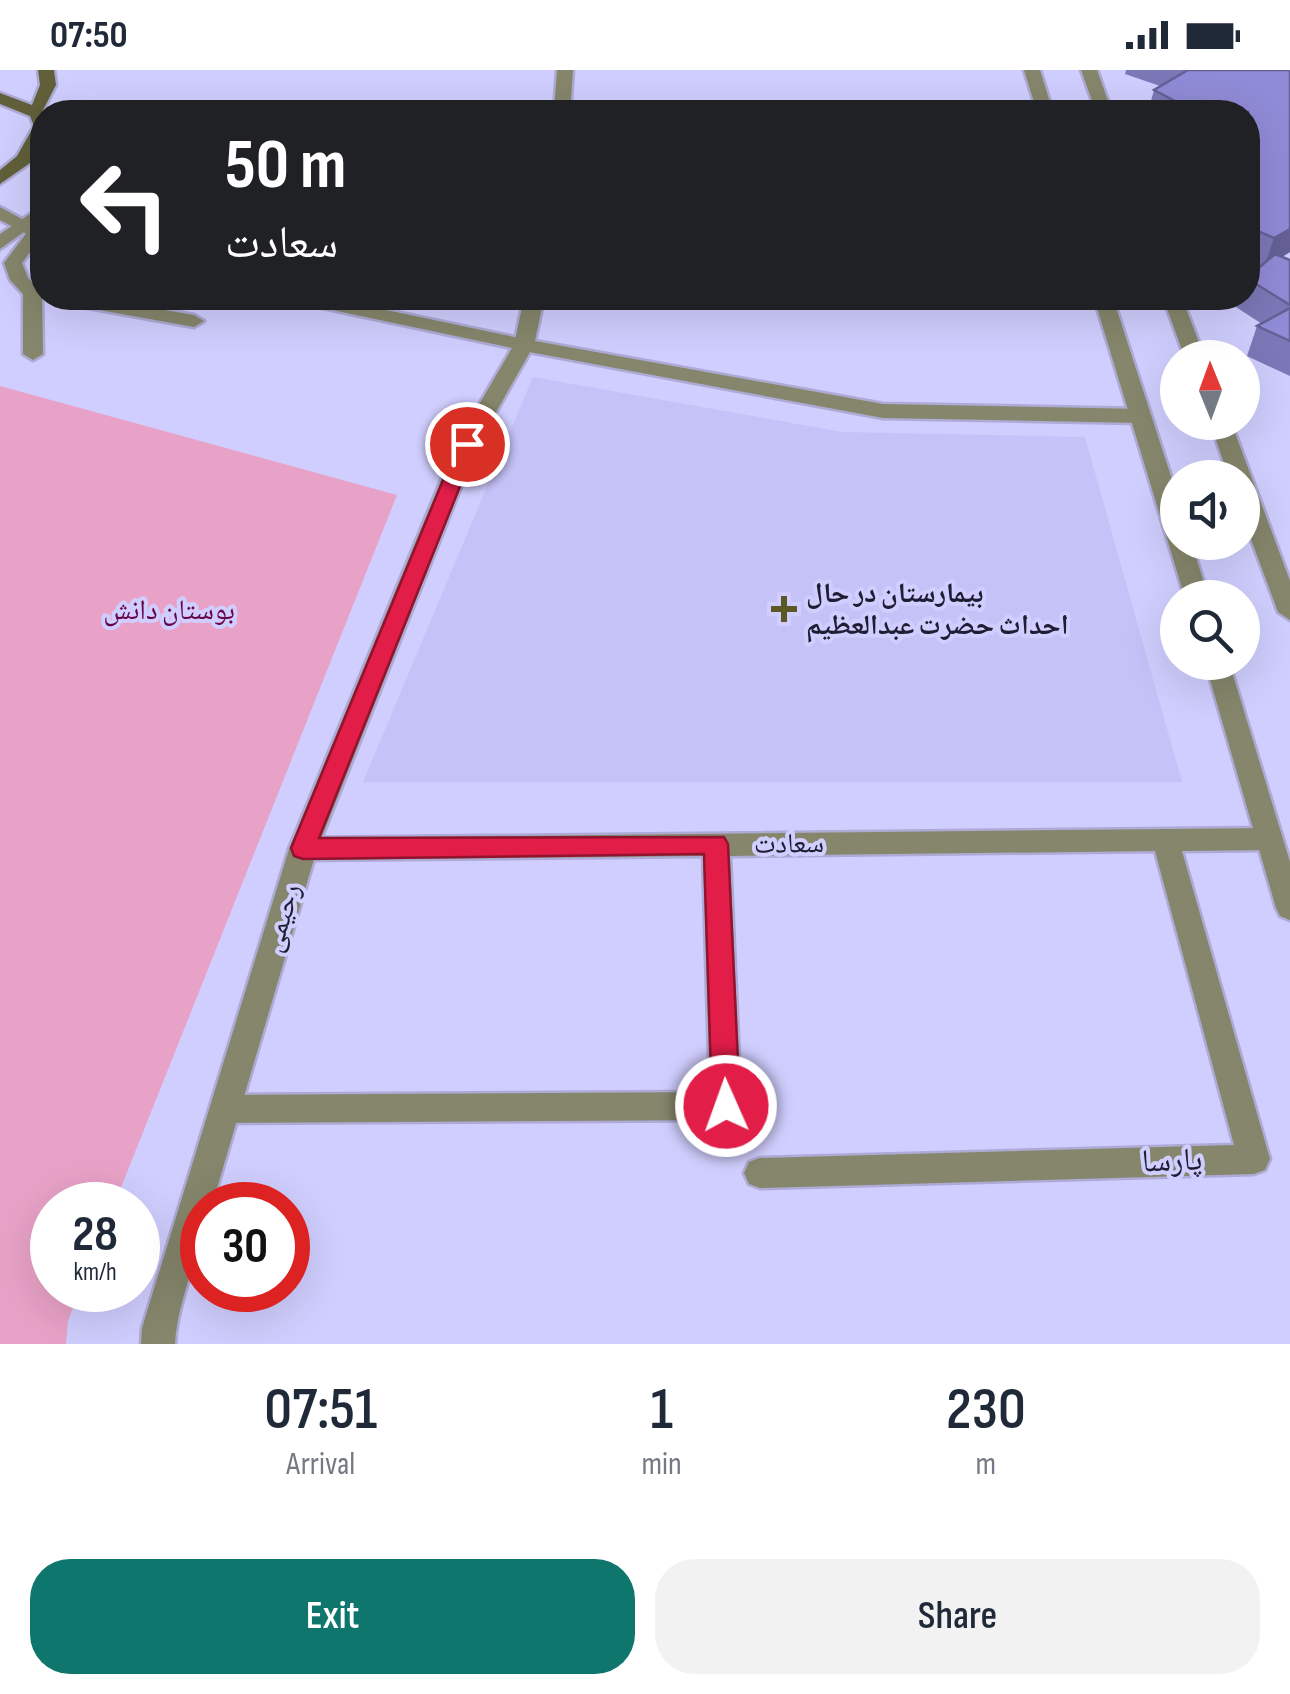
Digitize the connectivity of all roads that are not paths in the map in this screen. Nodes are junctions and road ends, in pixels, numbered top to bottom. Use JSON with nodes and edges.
{"nodes":[{"id":1,"x":46,"y":70,"type":"edge"},
{"id":2,"x":565,"y":70,"type":"edge"},
{"id":3,"x":1032,"y":70,"type":"edge"},
{"id":4,"x":1088,"y":70,"type":"edge"},
{"id":5,"x":0,"y":98,"type":"edge"},
{"id":6,"x":45,"y":100,"type":"edge"},
{"id":7,"x":563,"y":100,"type":"edge"},
{"id":8,"x":1041,"y":100,"type":"edge"},
{"id":9,"x":1099,"y":100,"type":"edge"},
{"id":10,"x":30,"y":116,"type":"edge"},
{"id":11,"x":30,"y":145,"type":"edge"},
{"id":12,"x":0,"y":179,"type":"edge"},
{"id":13,"x":0,"y":212,"type":"edge"},
{"id":14,"x":30,"y":232,"type":"edge"},
{"id":15,"x":30,"y":234,"type":"edge"},
{"id":16,"x":30,"y":236,"type":"edge"},
{"id":17,"x":0,"y":243,"type":"edge"},
{"id":18,"x":30,"y":287,"type":"edge"},
{"id":19,"x":36,"y":310,"type":"edge"},
{"id":20,"x":133,"y":310,"type":"edge"},
{"id":21,"x":360,"y":310,"type":"edge"},
{"id":22,"x":531,"y":310,"type":"edge"},
{"id":23,"x":1108,"y":310,"type":"edge"},
{"id":24,"x":1178,"y":310,"type":"edge"},
{"id":25,"x":194,"y":321,"type":"dead end"},
{"id":26,"x":1189,"y":340,"type":"edge"},
{"id":27,"x":524,"y":345,"type":"junction"},
{"id":28,"x":32,"y":354,"type":"dead end"},
{"id":29,"x":1140,"y":416,"type":"junction"},
{"id":30,"x":1160,"y":478,"type":"edge"},
{"id":31,"x":1260,"y":532,"type":"edge"},
{"id":32,"x":1290,"y":612,"type":"edge"},
{"id":33,"x":1222,"y":680,"type":"edge"},
{"id":34,"x":1269,"y":839,"type":"junction"},
{"id":35,"x":1165,"y":840,"type":"junction"},
{"id":36,"x":716,"y":844,"type":"junction"},
{"id":37,"x":303,"y":848,"type":"junction"},
{"id":38,"x":1290,"y":908,"type":"edge"},
{"id":39,"x":224,"y":1110,"type":"junction"},
{"id":40,"x":760,"y":1174,"type":"dead end"},
{"id":41,"x":158,"y":1344,"type":"edge"}],
"edges":[{"from":1,"to":6,"type":"main road"},
{"from":2,"to":7,"type":"street"},
{"from":3,"to":8,"type":"street"},
{"from":4,"to":9,"type":"street"},
{"from":5,"to":10,"type":"main road"},
{"from":11,"to":12,"type":"main road"},
{"from":13,"to":14,"type":"street"},
{"from":15,"to":17,"type":"street"},
{"from":16,"to":18,"type":"street"},
{"from":19,"to":28,"type":"street"},
{"from":20,"to":25,"type":"street"},
{"from":21,"to":27,"type":"street"},
{"from":22,"to":27,"type":"street","name":"رحیمی"},
{"from":23,"to":29,"type":"street"},
{"from":24,"to":26,"type":"street"},
{"from":27,"to":29,"type":"street"},
{"from":27,"to":37,"type":"street","name":"رحیمی"},
{"from":29,"to":30,"type":"street"},
{"from":31,"to":32,"type":"street"},
{"from":33,"to":34,"type":"street"},
{"from":34,"to":35,"type":"street","name":"سعادت"},
{"from":34,"to":38,"type":"street"},
{"from":35,"to":36,"type":"street","name":"سعادت"},
{"from":35,"to":40,"type":"street","name":"پارسا"},
{"from":36,"to":37,"type":"street","name":"سعادت"},
{"from":36,"to":39,"type":"street"},
{"from":37,"to":39,"type":"street","name":"رحیمی"},
{"from":39,"to":41,"type":"street","name":"رحیمی"}]}
